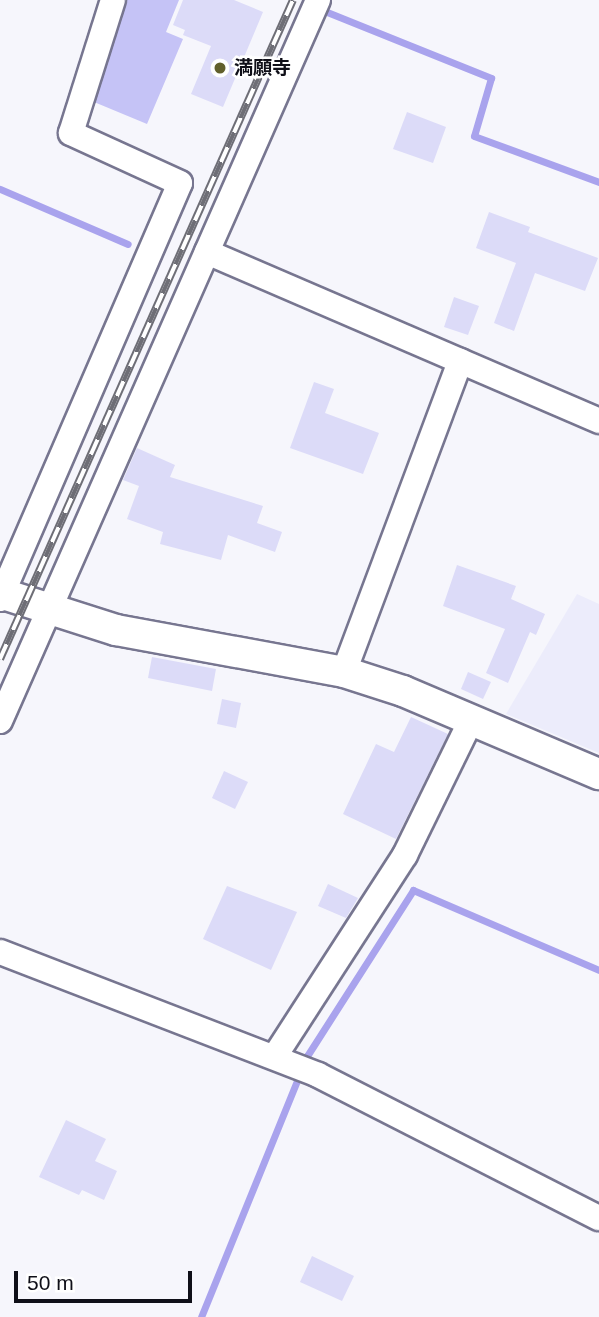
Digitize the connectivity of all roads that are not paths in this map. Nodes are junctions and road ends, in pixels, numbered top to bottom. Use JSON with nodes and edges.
{"nodes":[{"id":1,"x":113,"y":0,"type":"edge"},
{"id":2,"x":318,"y":0,"type":"edge"},
{"id":3,"x":206,"y":252,"type":"junction"},
{"id":4,"x":460,"y":361,"type":"junction"},
{"id":5,"x":599,"y":421,"type":"edge"},
{"id":6,"x":1,"y":595,"type":"edge"},
{"id":7,"x":49,"y":609,"type":"junction"},
{"id":8,"x":344,"y":673,"type":"junction"},
{"id":9,"x":471,"y":720,"type":"junction"},
{"id":10,"x":0,"y":721,"type":"edge"},
{"id":11,"x":599,"y":774,"type":"edge"},
{"id":12,"x":0,"y":952,"type":"edge"},
{"id":13,"x":283,"y":1060,"type":"junction"},
{"id":14,"x":599,"y":1218,"type":"edge"}],
"edges":[{"from":1,"to":6,"type":"street"},
{"from":2,"to":3,"type":"street"},
{"from":3,"to":4,"type":"street"},
{"from":3,"to":7,"type":"street"},
{"from":4,"to":5,"type":"street"},
{"from":4,"to":8,"type":"street"},
{"from":6,"to":7,"type":"street"},
{"from":7,"to":8,"type":"street"},
{"from":7,"to":10,"type":"street"},
{"from":8,"to":9,"type":"street"},
{"from":9,"to":11,"type":"street"},
{"from":9,"to":13,"type":"street"},
{"from":12,"to":13,"type":"street"},
{"from":13,"to":14,"type":"street"}]}
